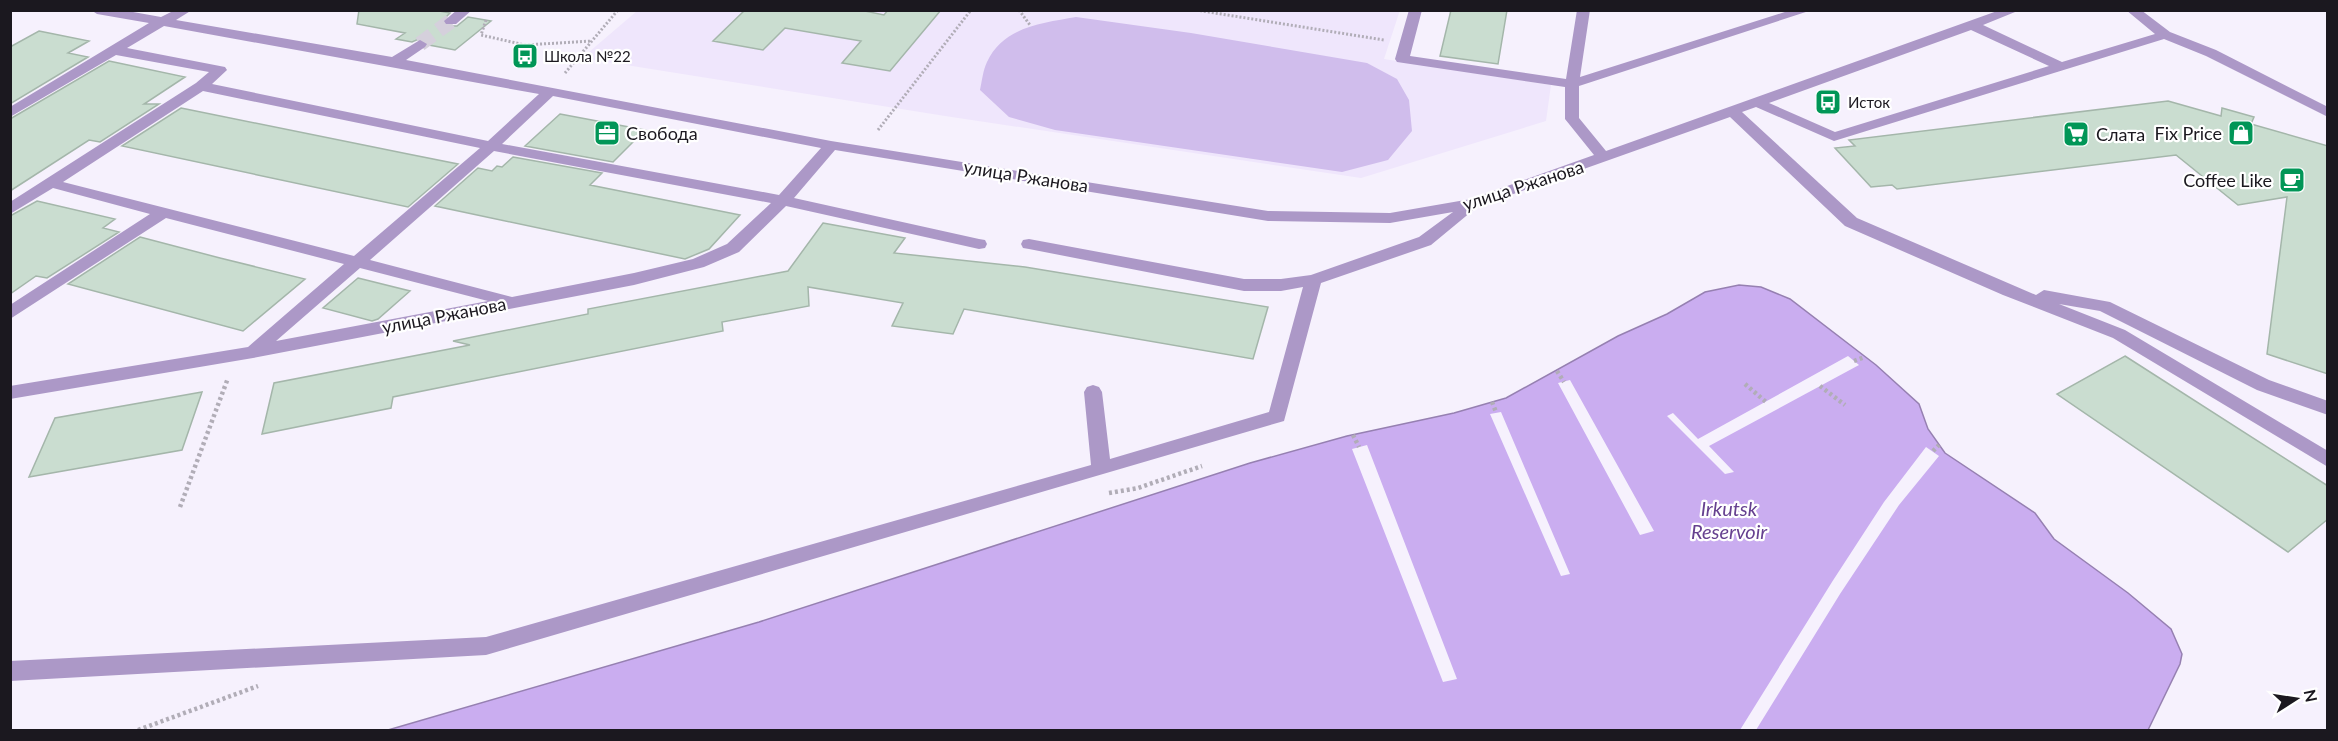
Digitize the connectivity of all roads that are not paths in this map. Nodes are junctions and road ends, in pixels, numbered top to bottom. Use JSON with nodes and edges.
{"nodes":[{"id":1,"x":97,"y":10,"type":"edge"},
{"id":2,"x":186,"y":10,"type":"edge"},
{"id":3,"x":465,"y":10,"type":"edge"},
{"id":4,"x":1416,"y":10,"type":"edge"},
{"id":5,"x":1584,"y":10,"type":"edge"},
{"id":6,"x":1806,"y":10,"type":"edge"},
{"id":7,"x":2014,"y":10,"type":"edge"},
{"id":8,"x":2132,"y":10,"type":"edge"},
{"id":9,"x":452,"y":21,"type":"tunnel mouth"},
{"id":10,"x":159,"y":23,"type":"junction"},
{"id":11,"x":1972,"y":25,"type":"junction"},
{"id":12,"x":2164,"y":35,"type":"junction"},
{"id":13,"x":420,"y":44,"type":"tunnel mouth"},
{"id":14,"x":114,"y":50,"type":"junction"},
{"id":15,"x":394,"y":62,"type":"junction"},
{"id":16,"x":2061,"y":67,"type":"junction"},
{"id":17,"x":1572,"y":84,"type":"junction"},
{"id":18,"x":201,"y":86,"type":"junction"},
{"id":19,"x":549,"y":92,"type":"junction"},
{"id":20,"x":1758,"y":103,"type":"junction"},
{"id":21,"x":1731,"y":110,"type":"junction"},
{"id":22,"x":10,"y":113,"type":"edge"},
{"id":23,"x":2328,"y":113,"type":"edge"},
{"id":24,"x":831,"y":145,"type":"junction"},
{"id":25,"x":491,"y":146,"type":"junction"},
{"id":26,"x":1604,"y":158,"type":"junction"},
{"id":27,"x":50,"y":183,"type":"junction"},
{"id":28,"x":783,"y":200,"type":"junction"},
{"id":29,"x":1474,"y":203,"type":"junction"},
{"id":30,"x":10,"y":209,"type":"edge"},
{"id":31,"x":162,"y":213,"type":"junction"},
{"id":32,"x":979,"y":244,"type":"dead end"},
{"id":33,"x":1029,"y":244,"type":"dead end"},
{"id":34,"x":355,"y":262,"type":"junction"},
{"id":35,"x":1314,"y":280,"type":"junction"},
{"id":36,"x":2009,"y":291,"type":"junction"},
{"id":37,"x":511,"y":302,"type":"junction"},
{"id":38,"x":10,"y":313,"type":"edge"},
{"id":39,"x":253,"y":352,"type":"junction"},
{"id":40,"x":1093,"y":392,"type":"dead end"},
{"id":41,"x":10,"y":393,"type":"edge"},
{"id":42,"x":2328,"y":408,"type":"edge"},
{"id":43,"x":2328,"y":460,"type":"edge"},
{"id":44,"x":1101,"y":469,"type":"junction"},
{"id":45,"x":10,"y":671,"type":"edge"}],
"edges":[{"from":1,"to":10,"type":"street","name":"улица Ржанова"},
{"from":2,"to":10,"type":"street"},
{"from":3,"to":9,"type":"street"},
{"from":4,"to":17,"type":"street"},
{"from":5,"to":17,"type":"street"},
{"from":6,"to":17,"type":"street"},
{"from":7,"to":11,"type":"street","name":"улица Ржанова"},
{"from":8,"to":12,"type":"street"},
{"from":10,"to":14,"type":"street"},
{"from":10,"to":15,"type":"street","name":"улица Ржанова"},
{"from":11,"to":16,"type":"street"},
{"from":11,"to":20,"type":"street","name":"улица Ржанова"},
{"from":12,"to":16,"type":"street"},
{"from":12,"to":23,"type":"street"},
{"from":13,"to":15,"type":"street"},
{"from":14,"to":18,"type":"street"},
{"from":14,"to":22,"type":"street"},
{"from":15,"to":19,"type":"street","name":"улица Ржанова"},
{"from":16,"to":20,"type":"street"},
{"from":17,"to":26,"type":"street"},
{"from":18,"to":25,"type":"street"},
{"from":18,"to":27,"type":"street"},
{"from":19,"to":24,"type":"street","name":"улица Ржанова"},
{"from":19,"to":25,"type":"street"},
{"from":20,"to":21,"type":"street","name":"улица Ржанова"},
{"from":21,"to":26,"type":"street","name":"улица Ржанова"},
{"from":21,"to":36,"type":"street"},
{"from":24,"to":28,"type":"street","name":"улица Ржанова"},
{"from":24,"to":29,"type":"street","name":"улица Ржанова"},
{"from":25,"to":28,"type":"street"},
{"from":25,"to":34,"type":"street"},
{"from":26,"to":29,"type":"street","name":"улица Ржанова"},
{"from":27,"to":30,"type":"street"},
{"from":27,"to":31,"type":"street"},
{"from":28,"to":32,"type":"street"},
{"from":28,"to":37,"type":"street","name":"улица Ржанова"},
{"from":29,"to":35,"type":"street"},
{"from":31,"to":34,"type":"street"},
{"from":31,"to":38,"type":"street"},
{"from":33,"to":35,"type":"street"},
{"from":34,"to":37,"type":"street"},
{"from":34,"to":39,"type":"street"},
{"from":35,"to":44,"type":"street"},
{"from":36,"to":42,"type":"street"},
{"from":36,"to":43,"type":"street"},
{"from":37,"to":39,"type":"street","name":"улица Ржанова"},
{"from":39,"to":41,"type":"street","name":"улица Ржанова"},
{"from":40,"to":44,"type":"street"},
{"from":44,"to":45,"type":"street"}]}
